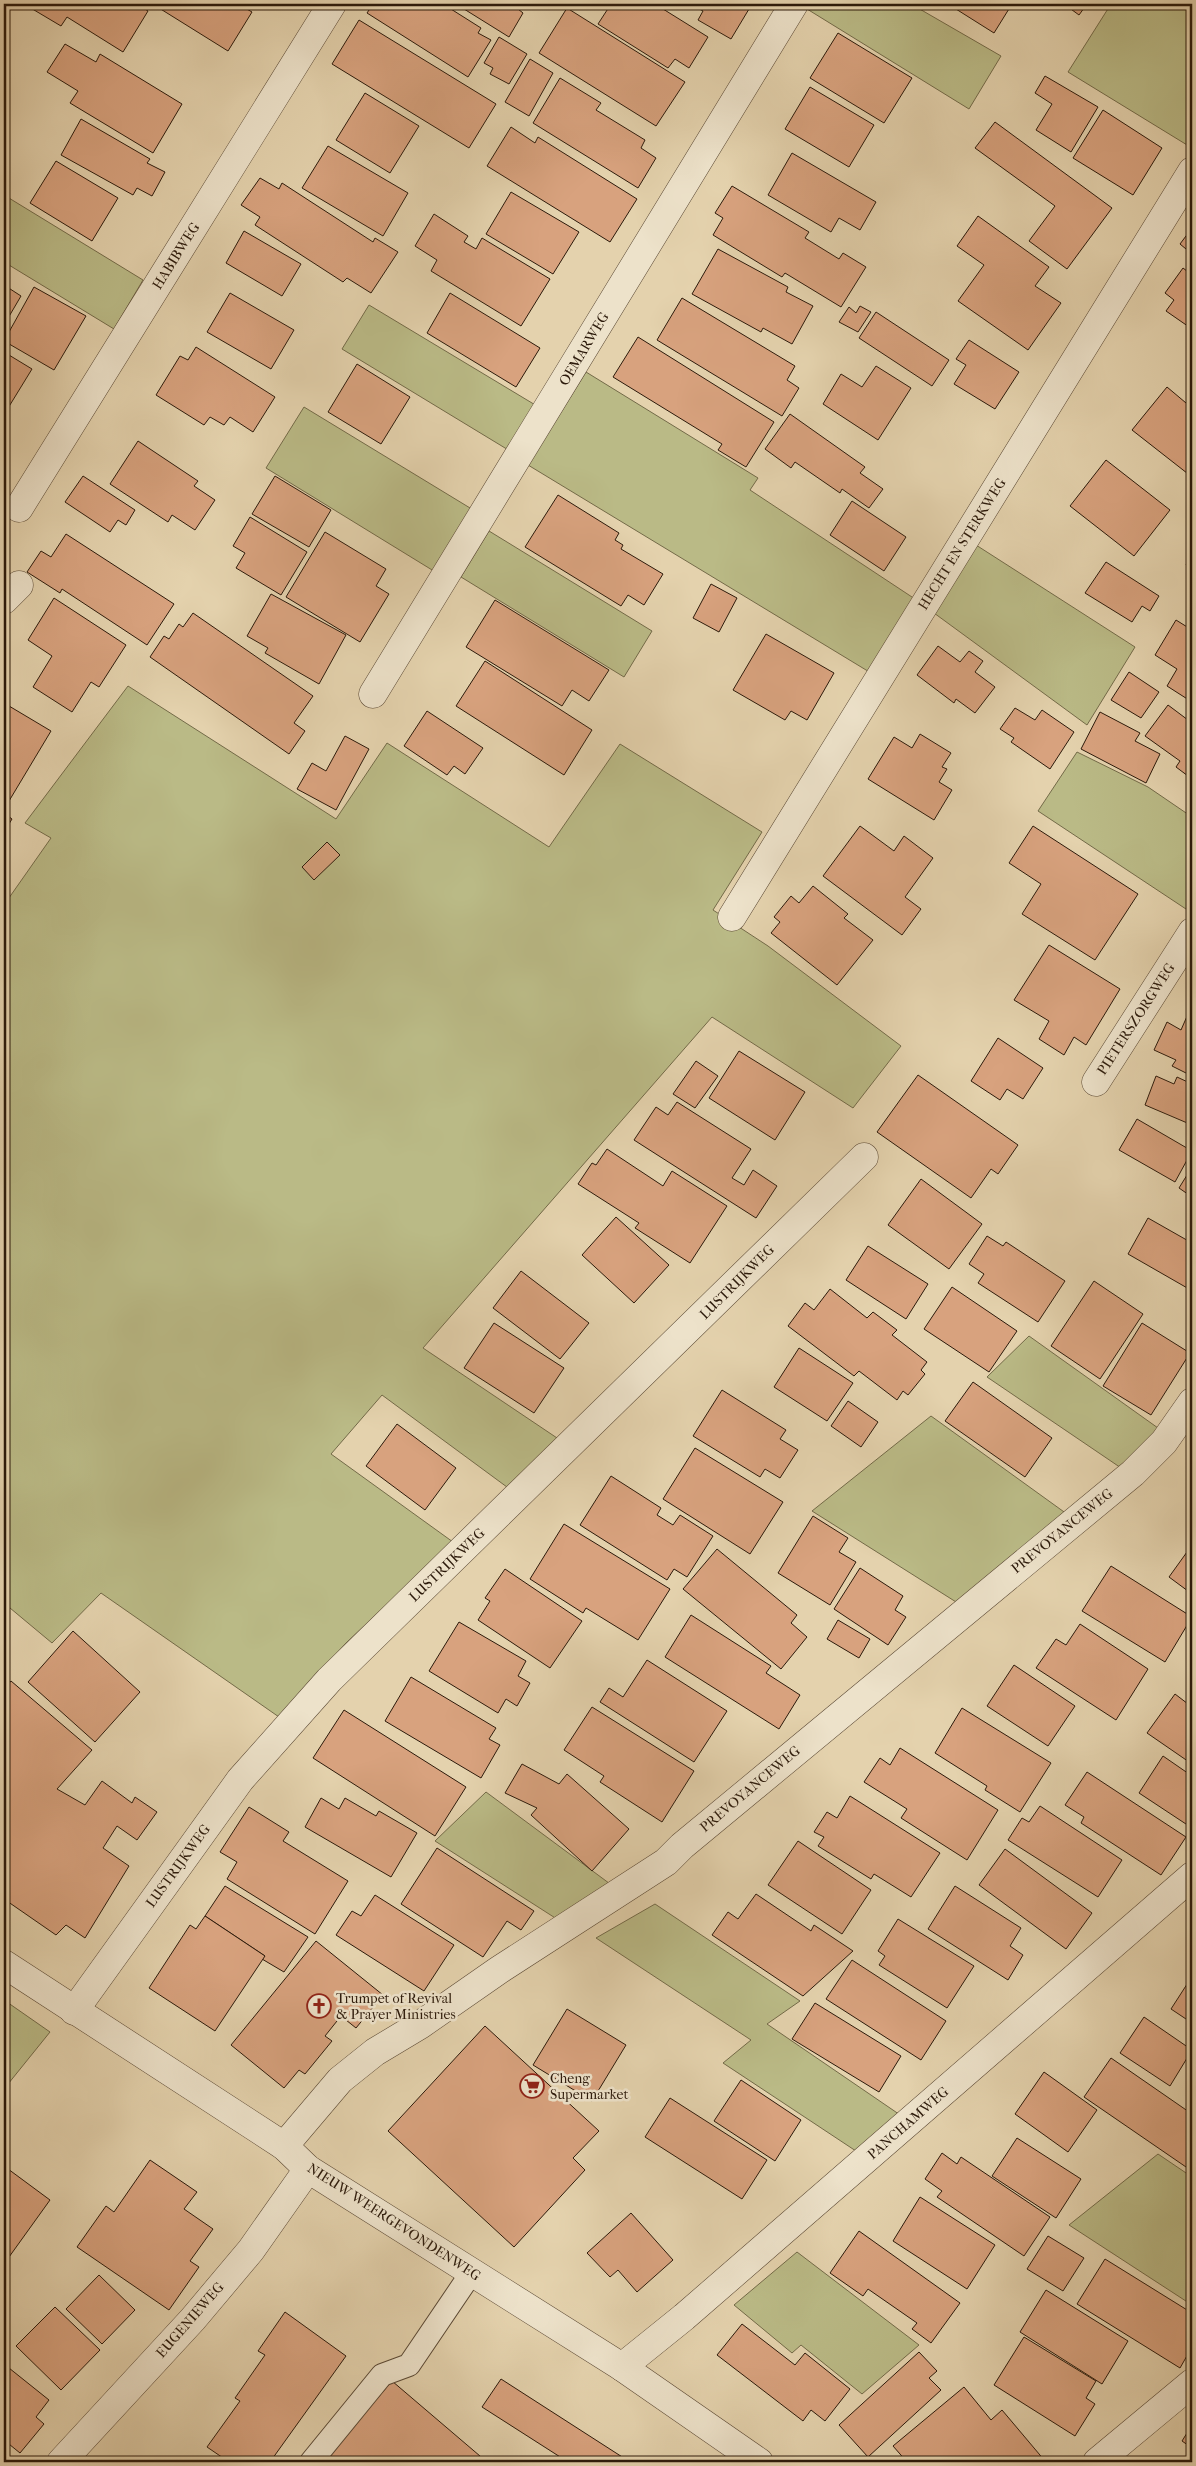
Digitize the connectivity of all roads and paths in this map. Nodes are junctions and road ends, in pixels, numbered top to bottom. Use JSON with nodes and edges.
{"nodes":[{"id":1,"x":332,"y":4,"type":"edge"},
{"id":2,"x":794,"y":4,"type":"edge"},
{"id":3,"x":1192,"y":171,"type":"edge"},
{"id":4,"x":20,"y":508,"type":"dead end"},
{"id":5,"x":373,"y":694,"type":"dead end"},
{"id":6,"x":732,"y":917,"type":"dead end"},
{"id":7,"x":1192,"y":932,"type":"edge"},
{"id":8,"x":1096,"y":1082,"type":"dead end"},
{"id":9,"x":864,"y":1157,"type":"dead end"},
{"id":10,"x":1192,"y":1402,"type":"edge"},
{"id":11,"x":1192,"y":1876,"type":"edge"},
{"id":12,"x":4,"y":1964,"type":"edge"},
{"id":13,"x":74,"y":2011,"type":"junction"},
{"id":14,"x":284,"y":2146,"type":"junction"},
{"id":15,"x":308,"y":2169,"type":"junction"},
{"id":16,"x":472,"y":2272,"type":"junction"},
{"id":17,"x":622,"y":2367,"type":"junction"},
{"id":18,"x":1192,"y":2383,"type":"edge"},
{"id":19,"x":61,"y":2462,"type":"edge"},
{"id":20,"x":311,"y":2462,"type":"edge"},
{"id":21,"x":756,"y":2462,"type":"edge"},
{"id":22,"x":1097,"y":2462,"type":"edge"}],
"edges":[{"from":1,"to":4,"type":"street","name":"HABIBWEG"},
{"from":2,"to":5,"type":"street","name":"OEMARWEG"},
{"from":3,"to":6,"type":"street","name":"HECHT EN STERKWEG"},
{"from":7,"to":8,"type":"street","name":"PIETERSZORGWEG"},
{"from":9,"to":13,"type":"street","name":"LUSTRIJKWEG"},
{"from":10,"to":14,"type":"street","name":"PREVOYANCEWEG"},
{"from":11,"to":17,"type":"street","name":"PANCHAMWEG"},
{"from":12,"to":13,"type":"street","name":"NIEUW WEERGEVONDENWEG"},
{"from":13,"to":14,"type":"street","name":"NIEUW WEERGEVONDENWEG"},
{"from":14,"to":15,"type":"street","name":"NIEUW WEERGEVONDENWEG"},
{"from":15,"to":16,"type":"street","name":"NIEUW WEERGEVONDENWEG"},
{"from":15,"to":19,"type":"street","name":"EUGENIEWEG"},
{"from":16,"to":17,"type":"street","name":"NIEUW WEERGEVONDENWEG"},
{"from":16,"to":20,"type":"lane"},
{"from":17,"to":21,"type":"street","name":"NIEUW WEERGEVONDENWEG"},
{"from":18,"to":22,"type":"street"}]}
